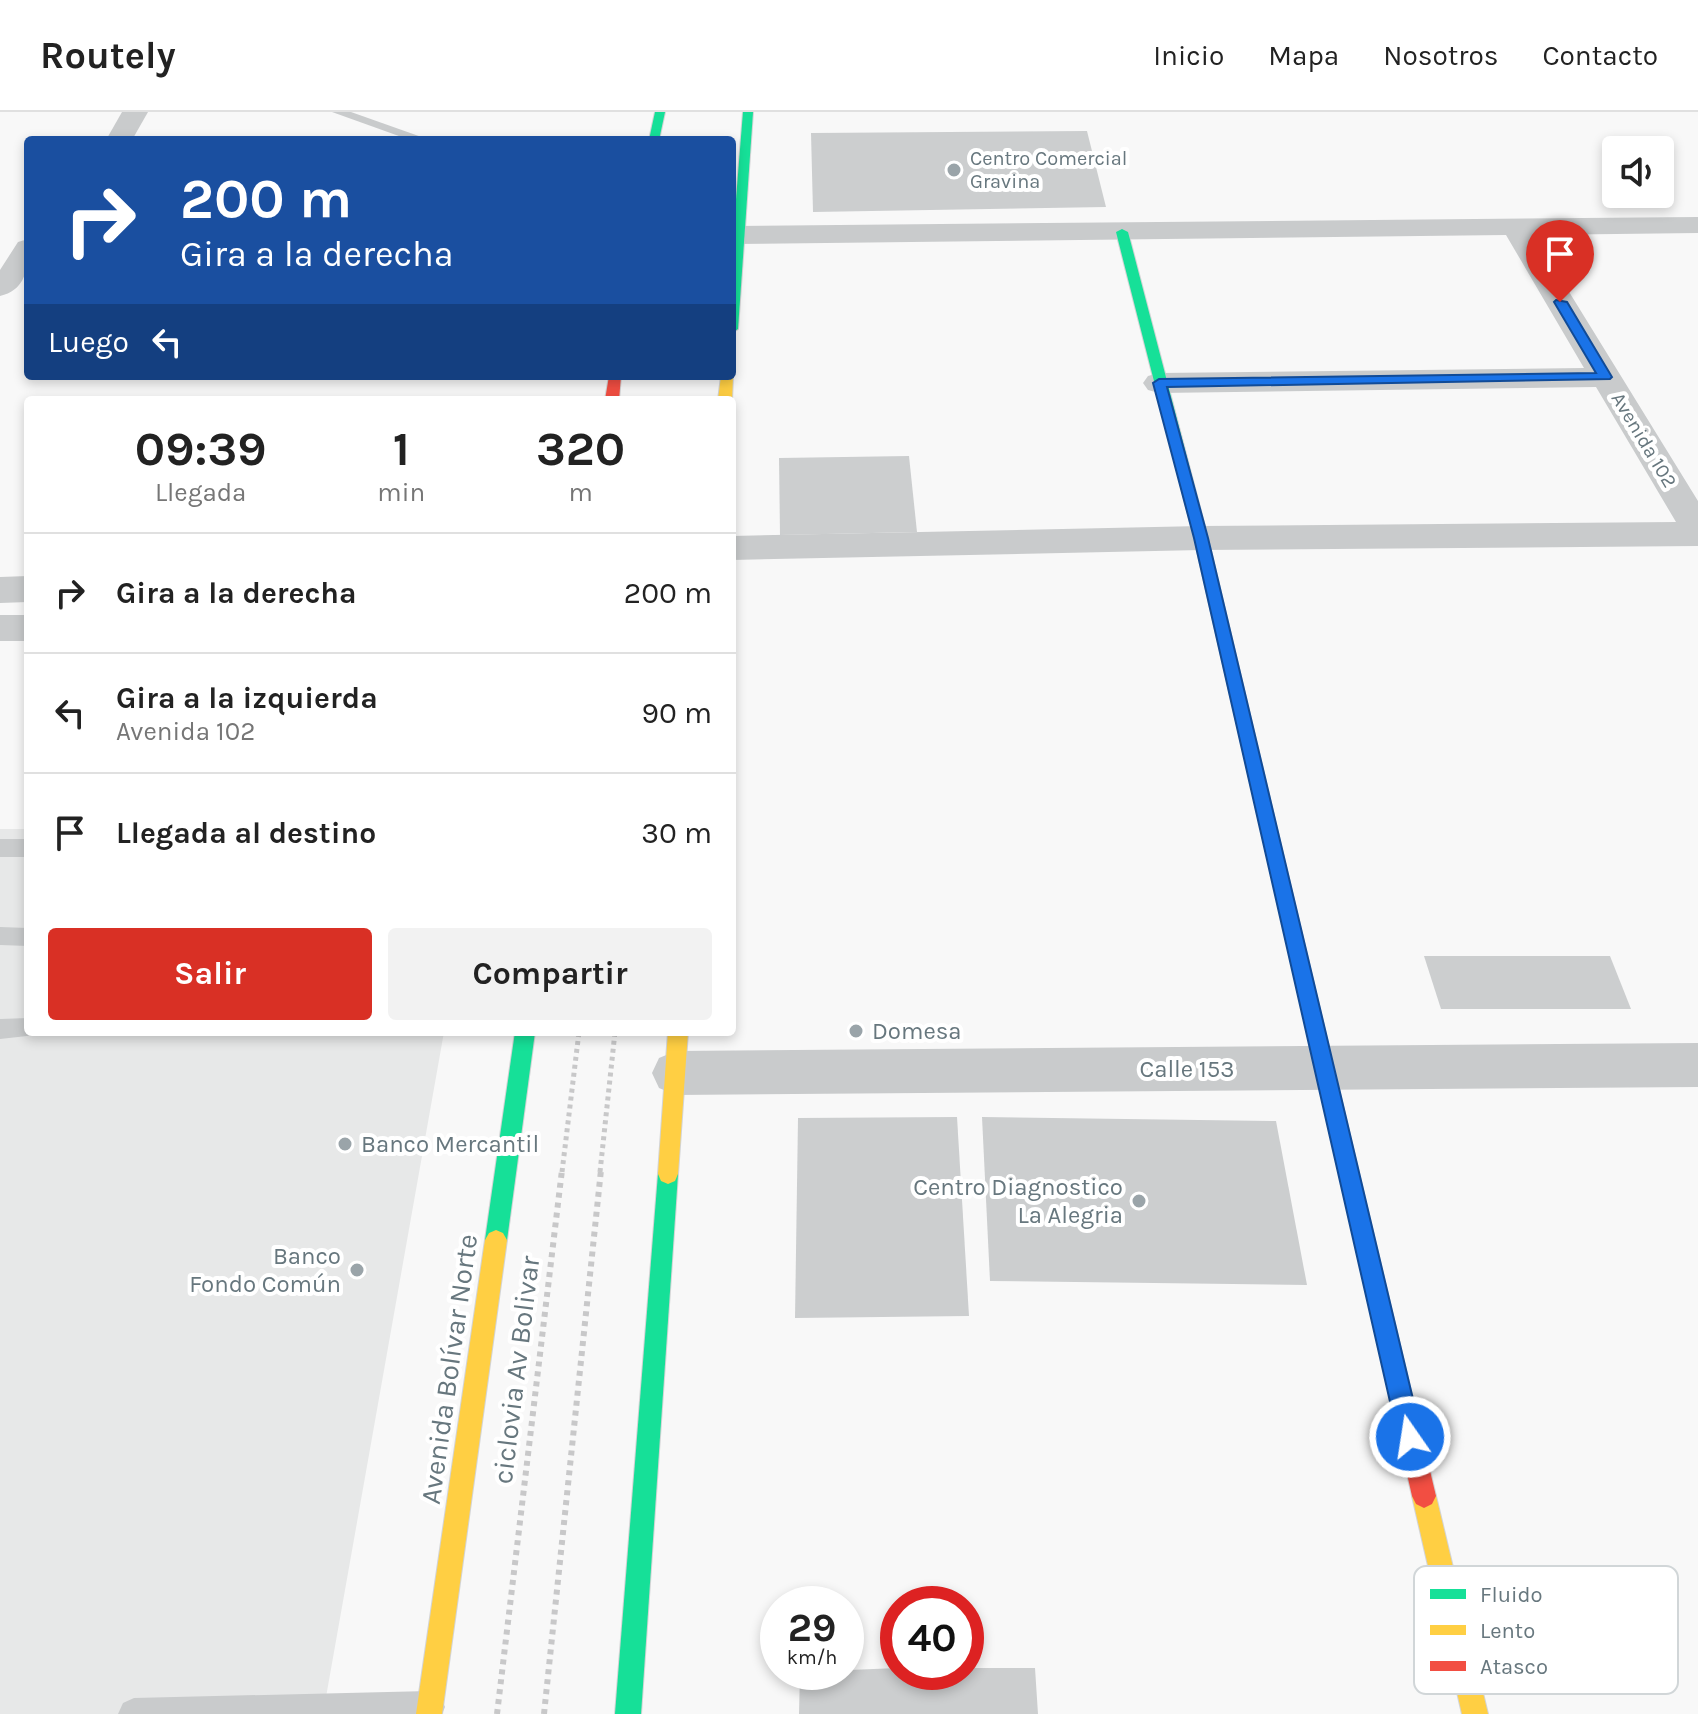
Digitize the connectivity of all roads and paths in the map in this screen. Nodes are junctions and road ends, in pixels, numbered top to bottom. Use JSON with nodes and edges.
{"nodes":[{"id":1,"x":109,"y":112,"type":"edge"},
{"id":2,"x":135,"y":112,"type":"edge"},
{"id":3,"x":338,"y":112,"type":"edge"},
{"id":4,"x":660,"y":112,"type":"edge"},
{"id":5,"x":748,"y":112,"type":"edge"},
{"id":6,"x":96,"y":136,"type":"edge"},
{"id":7,"x":121,"y":136,"type":"edge"},
{"id":8,"x":411,"y":136,"type":"edge"},
{"id":9,"x":655,"y":136,"type":"edge"},
{"id":10,"x":1698,"y":225,"type":"edge"},
{"id":11,"x":1516,"y":228,"type":"junction"},
{"id":12,"x":1122,"y":232,"type":"junction"},
{"id":13,"x":736,"y":235,"type":"edge"},
{"id":14,"x":24,"y":261,"type":"edge"},
{"id":15,"x":14,"y":295,"type":"edge"},
{"id":16,"x":1605,"y":377,"type":"junction"},
{"id":17,"x":1159,"y":383,"type":"junction"},
{"id":18,"x":1698,"y":532,"type":"edge"},
{"id":19,"x":1201,"y":538,"type":"junction"},
{"id":20,"x":736,"y":548,"type":"edge"},
{"id":21,"x":24,"y":589,"type":"edge"},
{"id":22,"x":0,"y":590,"type":"edge"},
{"id":23,"x":0,"y":628,"type":"edge"},
{"id":24,"x":24,"y":628,"type":"edge"},
{"id":25,"x":0,"y":848,"type":"edge"},
{"id":26,"x":24,"y":848,"type":"edge"},
{"id":27,"x":0,"y":936,"type":"edge"},
{"id":28,"x":24,"y":937,"type":"edge"},
{"id":29,"x":24,"y":1028,"type":"edge"},
{"id":30,"x":0,"y":1029,"type":"edge"},
{"id":31,"x":524,"y":1036,"type":"edge"},
{"id":32,"x":579,"y":1036,"type":"edge"},
{"id":33,"x":615,"y":1036,"type":"edge"},
{"id":34,"x":677,"y":1052,"type":"edge"},
{"id":35,"x":1698,"y":1065,"type":"edge"},
{"id":36,"x":1324,"y":1068,"type":"junction"},
{"id":37,"x":1440,"y":1566,"type":"edge"},
{"id":38,"x":1470,"y":1694,"type":"edge"},
{"id":39,"x":429,"y":1710,"type":"edge"},
{"id":40,"x":134,"y":1714,"type":"edge"},
{"id":41,"x":497,"y":1714,"type":"edge"},
{"id":42,"x":544,"y":1714,"type":"edge"},
{"id":43,"x":628,"y":1714,"type":"edge"},
{"id":44,"x":1475,"y":1714,"type":"edge"}],
"edges":[{"from":1,"to":6,"type":"street"},
{"from":2,"to":7,"type":"street"},
{"from":3,"to":8,"type":"lane"},
{"from":4,"to":9,"type":"street"},
{"from":5,"to":13,"type":"street"},
{"from":10,"to":11,"type":"street"},
{"from":11,"to":12,"type":"street"},
{"from":11,"to":16,"type":"street","name":"Avenida 102"},
{"from":12,"to":13,"type":"street"},
{"from":12,"to":17,"type":"street"},
{"from":14,"to":15,"type":"street"},
{"from":16,"to":17,"type":"street"},
{"from":16,"to":18,"type":"street","name":"Avenida 102"},
{"from":17,"to":19,"type":"street"},
{"from":18,"to":19,"type":"street"},
{"from":19,"to":20,"type":"street"},
{"from":19,"to":36,"type":"street"},
{"from":21,"to":22,"type":"street"},
{"from":23,"to":24,"type":"street"},
{"from":25,"to":26,"type":"lane"},
{"from":27,"to":28,"type":"lane"},
{"from":29,"to":30,"type":"lane"},
{"from":31,"to":39,"type":"street","name":"Avenida Bolívar Norte"},
{"from":32,"to":41,"type":"path","name":"ciclovia Av Bolivar"},
{"from":33,"to":42,"type":"path"},
{"from":34,"to":36,"type":"street","name":"Calle 153"},
{"from":34,"to":43,"type":"street"},
{"from":35,"to":36,"type":"street","name":"Calle 153"},
{"from":36,"to":37,"type":"street"},
{"from":38,"to":44,"type":"street"},
{"from":39,"to":40,"type":"lane"}]}
